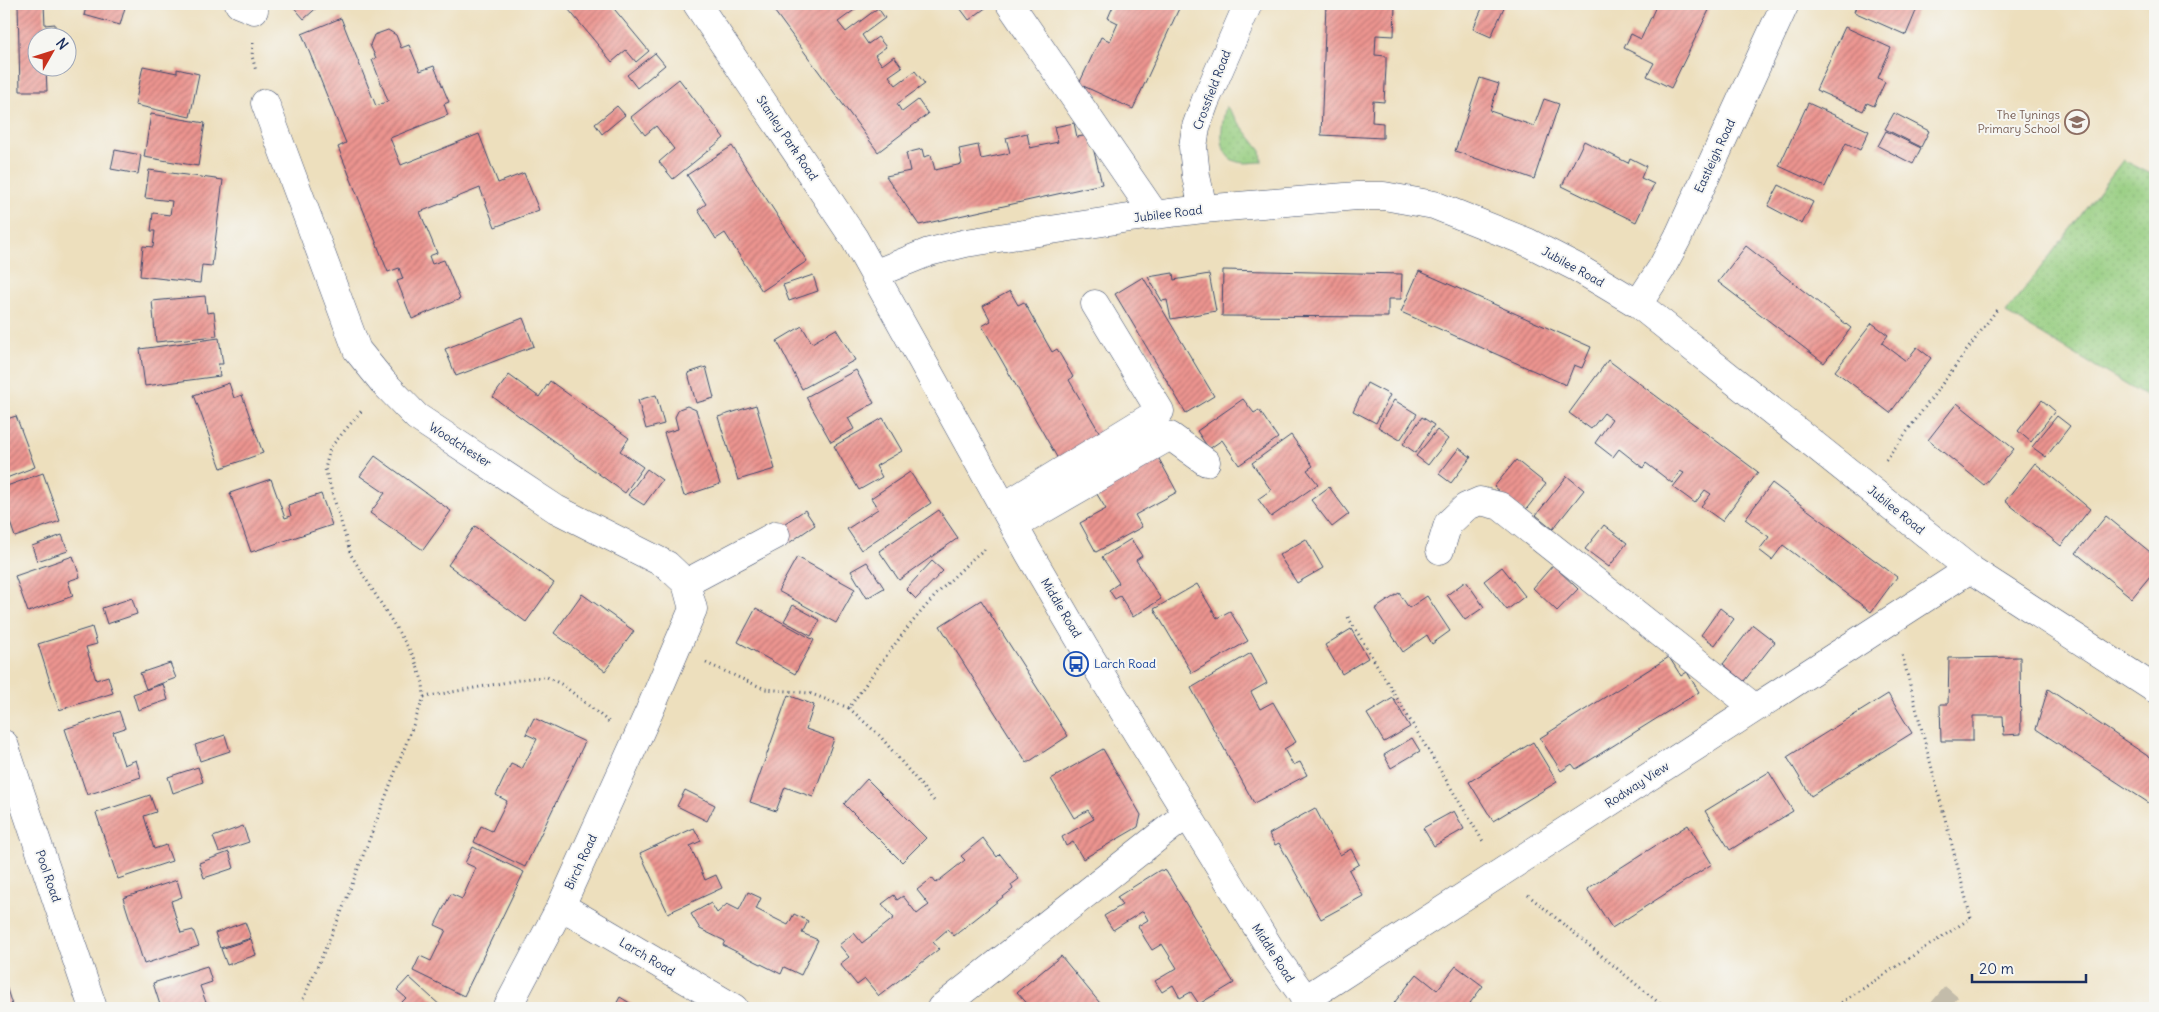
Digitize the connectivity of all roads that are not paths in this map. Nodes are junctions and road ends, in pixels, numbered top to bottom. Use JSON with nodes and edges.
{"nodes":[{"id":1,"x":697,"y":4,"type":"edge"},
{"id":2,"x":1010,"y":4,"type":"edge"},
{"id":3,"x":1248,"y":4,"type":"edge"},
{"id":4,"x":1785,"y":4,"type":"edge"},
{"id":5,"x":265,"y":103,"type":"road end"},
{"id":6,"x":1203,"y":209,"type":"junction"},
{"id":7,"x":1156,"y":215,"type":"junction"},
{"id":8,"x":874,"y":274,"type":"junction"},
{"id":9,"x":1095,"y":304,"type":"dead end"},
{"id":10,"x":1638,"y":304,"type":"junction"},
{"id":11,"x":1206,"y":462,"type":"dead end"},
{"id":12,"x":1011,"y":521,"type":"junction"},
{"id":13,"x":776,"y":535,"type":"dead end"},
{"id":14,"x":1440,"y":550,"type":"dead end"},
{"id":15,"x":1970,"y":569,"type":"junction"},
{"id":16,"x":686,"y":583,"type":"junction"},
{"id":17,"x":2155,"y":689,"type":"edge"},
{"id":18,"x":1755,"y":708,"type":"junction"},
{"id":19,"x":4,"y":744,"type":"edge"},
{"id":20,"x":1187,"y":814,"type":"junction"},
{"id":21,"x":561,"y":906,"type":"junction"},
{"id":22,"x":1308,"y":1004,"type":"edge"},
{"id":23,"x":93,"y":1008,"type":"edge"},
{"id":24,"x":507,"y":1008,"type":"edge"},
{"id":25,"x":734,"y":1008,"type":"edge"},
{"id":26,"x":941,"y":1008,"type":"edge"}],
"edges":[{"from":1,"to":8,"type":"street","name":"Stanley Park Road"},
{"from":2,"to":7,"type":"street"},
{"from":3,"to":6,"type":"street","name":"Crossfield Road"},
{"from":4,"to":10,"type":"street","name":"Eastleigh Road"},
{"from":5,"to":16,"type":"street","name":"Woodchester"},
{"from":6,"to":7,"type":"street","name":"Jubilee Road"},
{"from":6,"to":10,"type":"street","name":"Jubilee Road"},
{"from":7,"to":8,"type":"street","name":"Jubilee Road"},
{"from":8,"to":12,"type":"street","name":"Middle Road"},
{"from":9,"to":12,"type":"street"},
{"from":10,"to":15,"type":"street","name":"Jubilee Road"},
{"from":11,"to":12,"type":"street"},
{"from":12,"to":20,"type":"street","name":"Middle Road"},
{"from":13,"to":16,"type":"street"},
{"from":14,"to":18,"type":"street"},
{"from":15,"to":17,"type":"street","name":"Jubilee Road"},
{"from":15,"to":18,"type":"street","name":"Rodway View"},
{"from":16,"to":21,"type":"street","name":"Birch Road"},
{"from":18,"to":22,"type":"street","name":"Rodway View"},
{"from":19,"to":23,"type":"street","name":"Pool Road"},
{"from":20,"to":22,"type":"street","name":"Middle Road"},
{"from":20,"to":26,"type":"street"},
{"from":21,"to":24,"type":"street","name":"Birch Road"},
{"from":21,"to":25,"type":"street","name":"Larch Road"}]}
